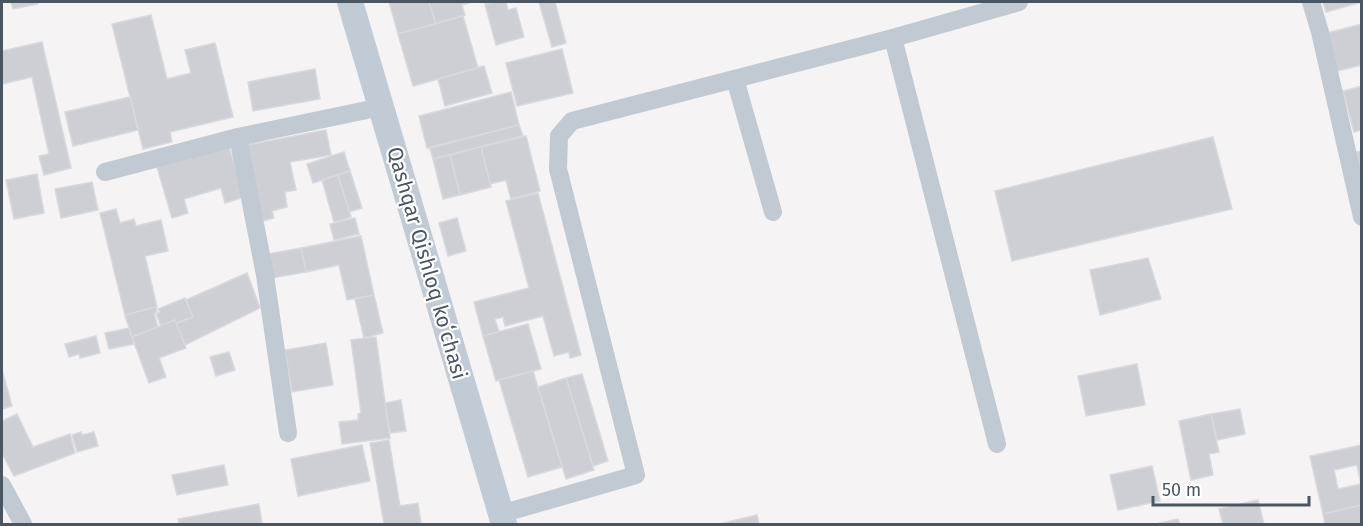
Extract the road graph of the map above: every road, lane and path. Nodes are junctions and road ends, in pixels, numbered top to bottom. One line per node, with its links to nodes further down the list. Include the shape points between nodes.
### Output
1 (350, 2): 6 (main road, Qashqar Qishloq koʻchasi)
2 (1019, 2): 4 (street)
3 (1311, 2): 10 (street)
4 (893, 38): 5 (street); 12 (street)
5 (735, 79): 9 (street); 14 (street, via 572,121 559,136 558,169 636,475)
6 (381, 107): 7 (street); 14 (main road, Qashqar Qishloq koʻchasi)
7 (238, 137): 8 (street); 11 (street, via 265,275)
8 (105, 172)
9 (773, 212)
10 (1362, 217)
11 (288, 433)
12 (997, 444)
13 (2, 485): 15 (street)
14 (503, 519)
15 (23, 525)

